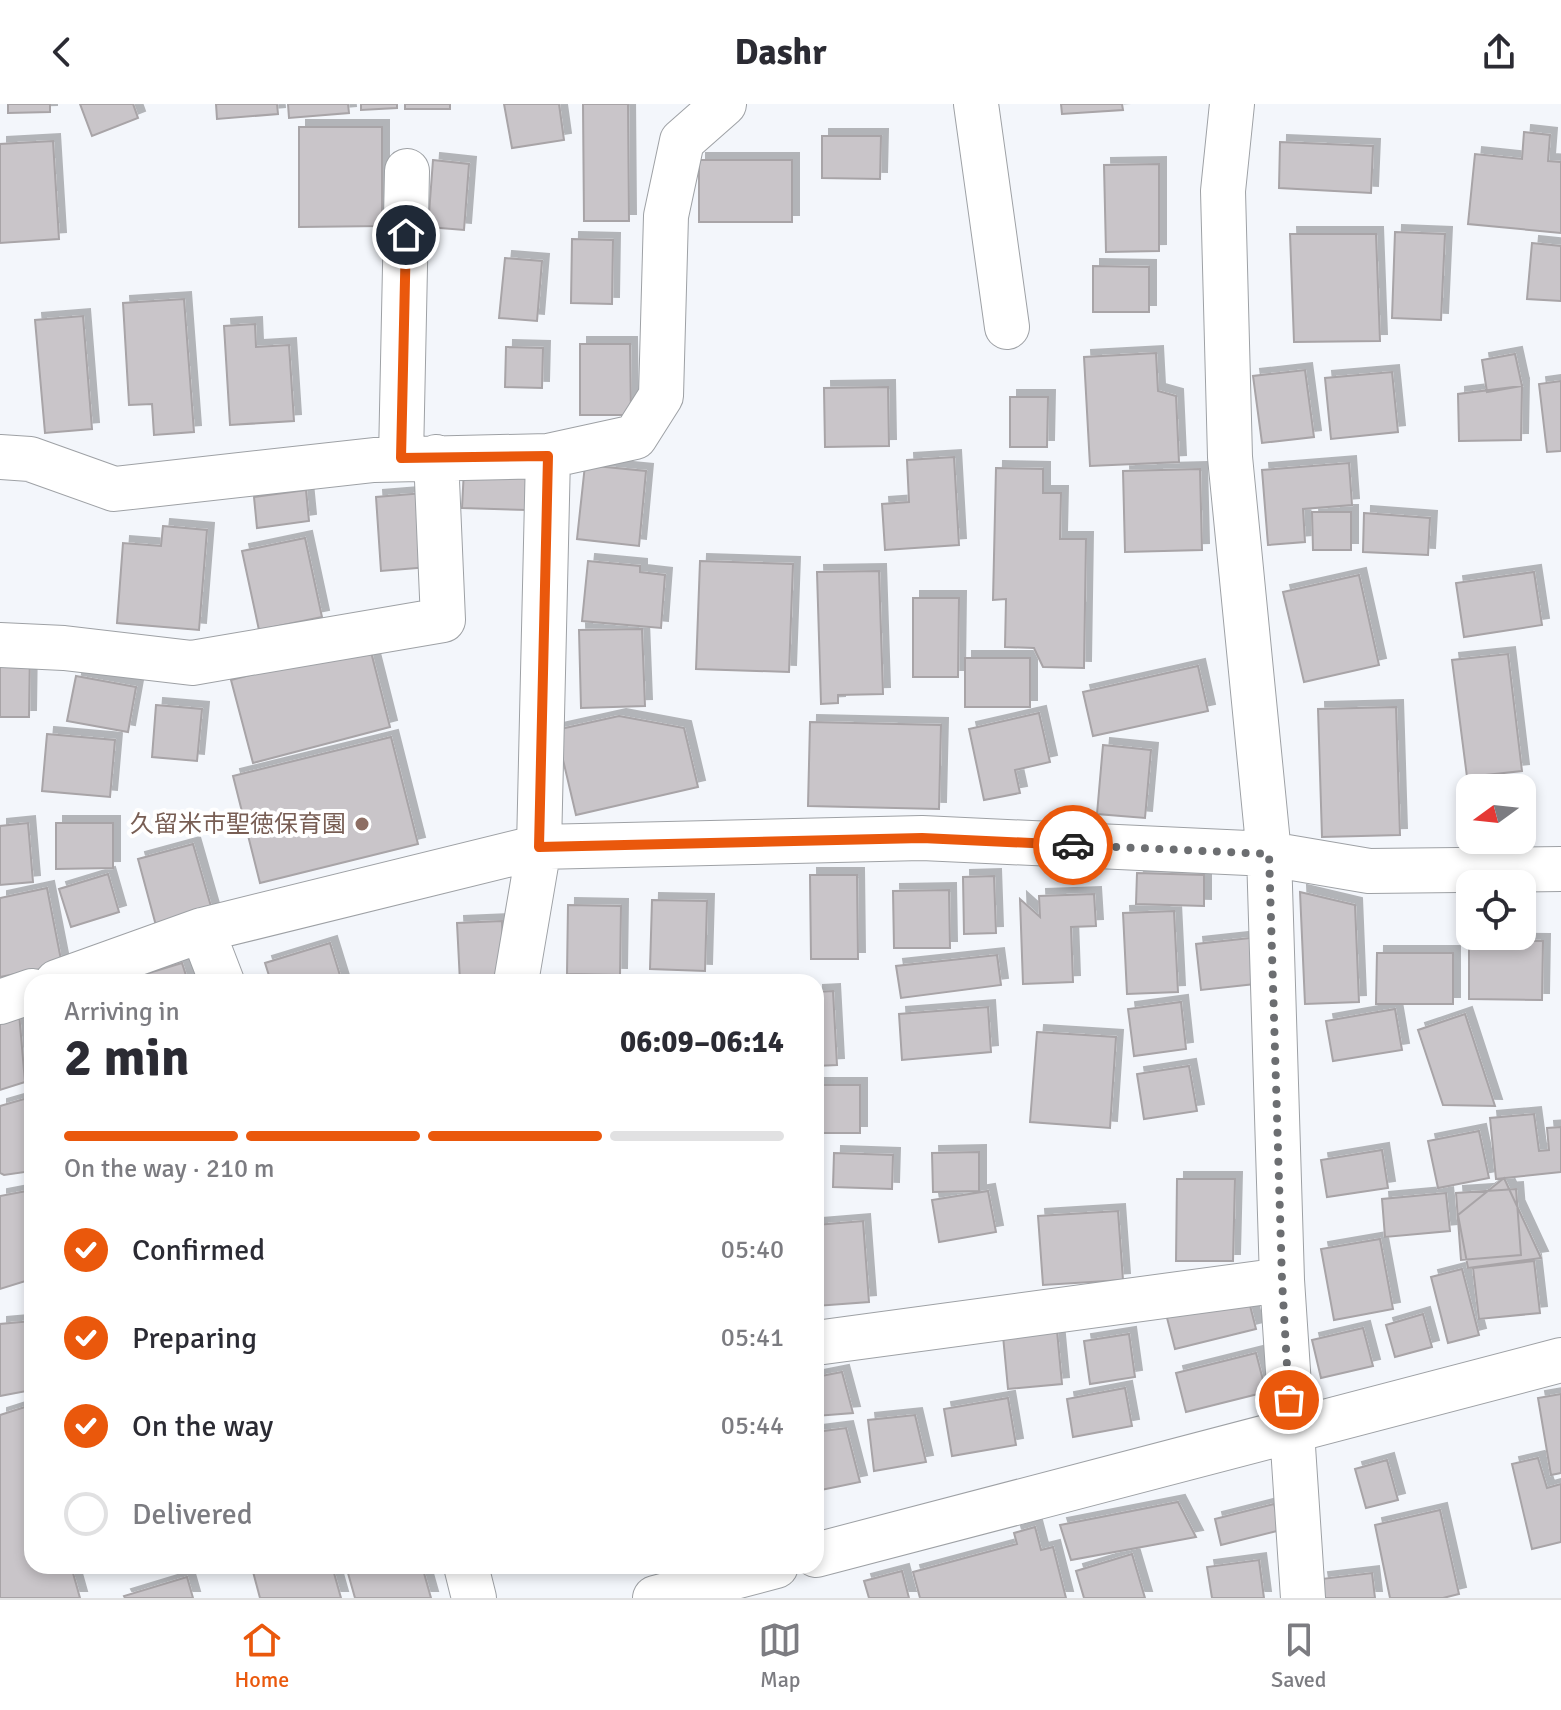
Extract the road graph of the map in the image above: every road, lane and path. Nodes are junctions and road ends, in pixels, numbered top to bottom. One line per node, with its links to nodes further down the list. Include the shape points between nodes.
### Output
1 (724, 104): 6 (street, via 682,141 666,216 661,396 635,437)
2 (976, 104): 5 (street)
3 (1232, 104): 11 (street, via 1223,191 1230,457)
4 (407, 171): 8 (street)
5 (1007, 327)
6 (548, 456): 8 (street); 10 (street)
7 (0, 457): 8 (street, via 30,459 114,489)
8 (419, 458): 9 (street, via 443,620 192,663)
9 (0, 645)
10 (539, 847): 11 (street, via 922,838); 13 (street); 16 (street)
11 (1269, 854): 12 (street, via 1369,871); 19 (street)
12 (1561, 869)
13 (202, 930): 14 (street); 15 (street)
14 (111, 973)
15 (219, 974)
16 (517, 974)
17 (24, 994): 18 (street)
18 (0, 1002)
19 (1282, 1280): 20 (street); 22 (street)
20 (824, 1342)
21 (1561, 1360): 22 (street)
22 (1291, 1429): 23 (street); 28 (street)
23 (824, 1553)
24 (468, 1574): 26 (street)
25 (746, 1574): 27 (street)
26 (474, 1598)
27 (655, 1598)
28 (1303, 1598)

